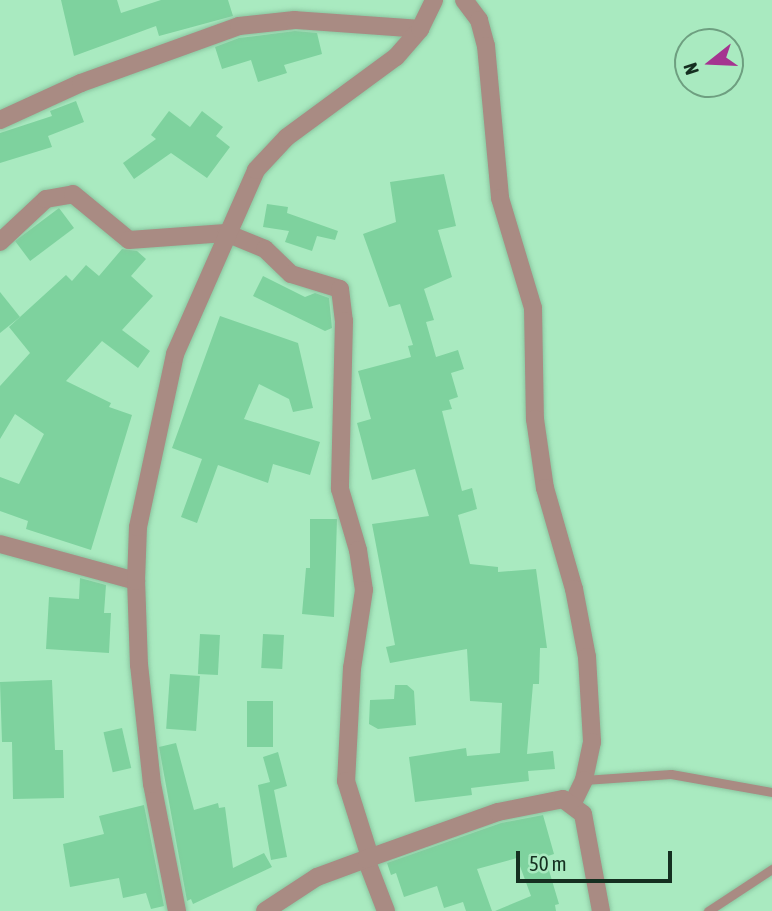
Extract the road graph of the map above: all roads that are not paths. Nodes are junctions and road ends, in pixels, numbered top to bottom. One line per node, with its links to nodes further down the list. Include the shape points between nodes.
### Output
1 (434, 0): 3 (street)
2 (464, 0): 9 (street, via 479,20 487,56 500,198 533,309 535,419 545,488 574,589 587,657 592,742)
3 (420, 29): 4 (street, via 295,20 239,26 80,83); 5 (street, via 396,57 270,153 256,170)
4 (0, 120)
5 (226, 233): 6 (street, via 129,240 83,201 65,194 46,199); 8 (street, via 175,354 138,527); 12 (street, via 265,249 291,274 333,284 342,293 340,489 364,590 352,668 346,781)
6 (0, 242)
7 (0, 544): 8 (street)
8 (136, 581): 14 (street, via 145,736)
9 (584, 780): 10 (lane, via 671,774); 11 (street)
10 (772, 792)
11 (573, 803): 12 (street, via 536,801); 17 (street, via 583,814 590,839)
12 (368, 858): 15 (street, via 317,877); 16 (street)
13 (772, 869): 18 (lane)
14 (177, 911)
15 (265, 911)
16 (386, 911)
17 (601, 911)
18 (708, 911)

